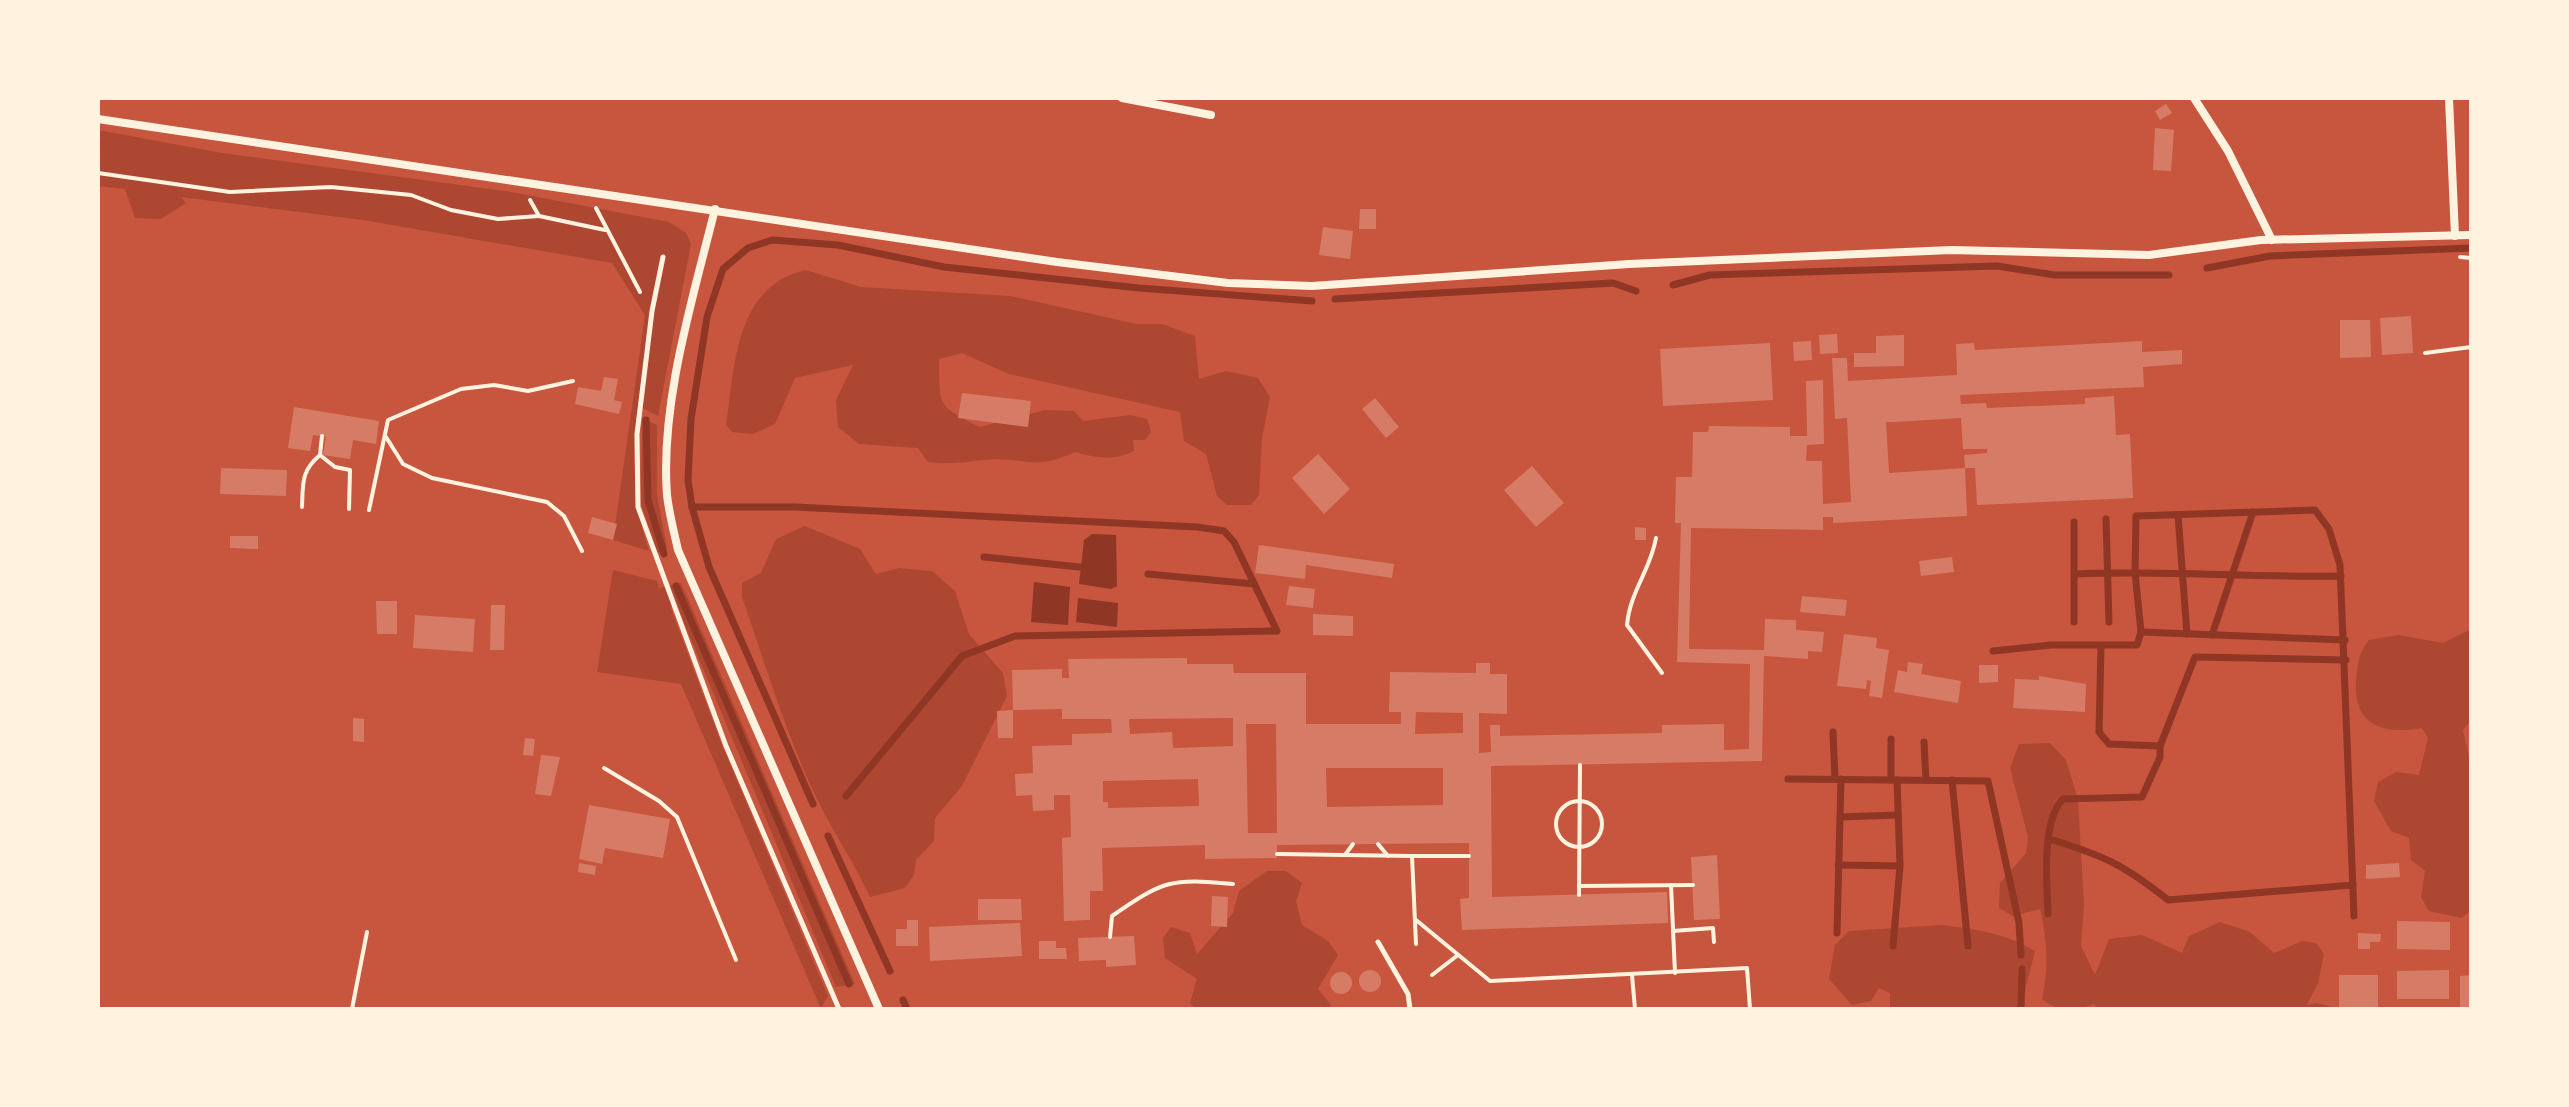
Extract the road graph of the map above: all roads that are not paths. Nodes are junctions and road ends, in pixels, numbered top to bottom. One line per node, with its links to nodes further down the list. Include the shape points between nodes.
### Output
1 (1122, 98): 4 (street)
2 (2194, 98): 9 (street, via 2228,151)
3 (2449, 98): 8 (street)
4 (1211, 115)
5 (98, 119): 6 (street)
6 (715, 209): 9 (street, via 1072,264 1228,283 1312,286 1629,264 1951,250 2149,255); 13 (street, via 670,424 667,495 678,550)
7 (2471, 235): 8 (street)
8 (2455, 236): 9 (street)
9 (2272, 240)
10 (663, 257): 12 (lane, via 637,434 638,507 726,746)
11 (1378, 942): 14 (lane, via 1408,994)
12 (839, 1009)
13 (879, 1009)
14 (1410, 1009)

